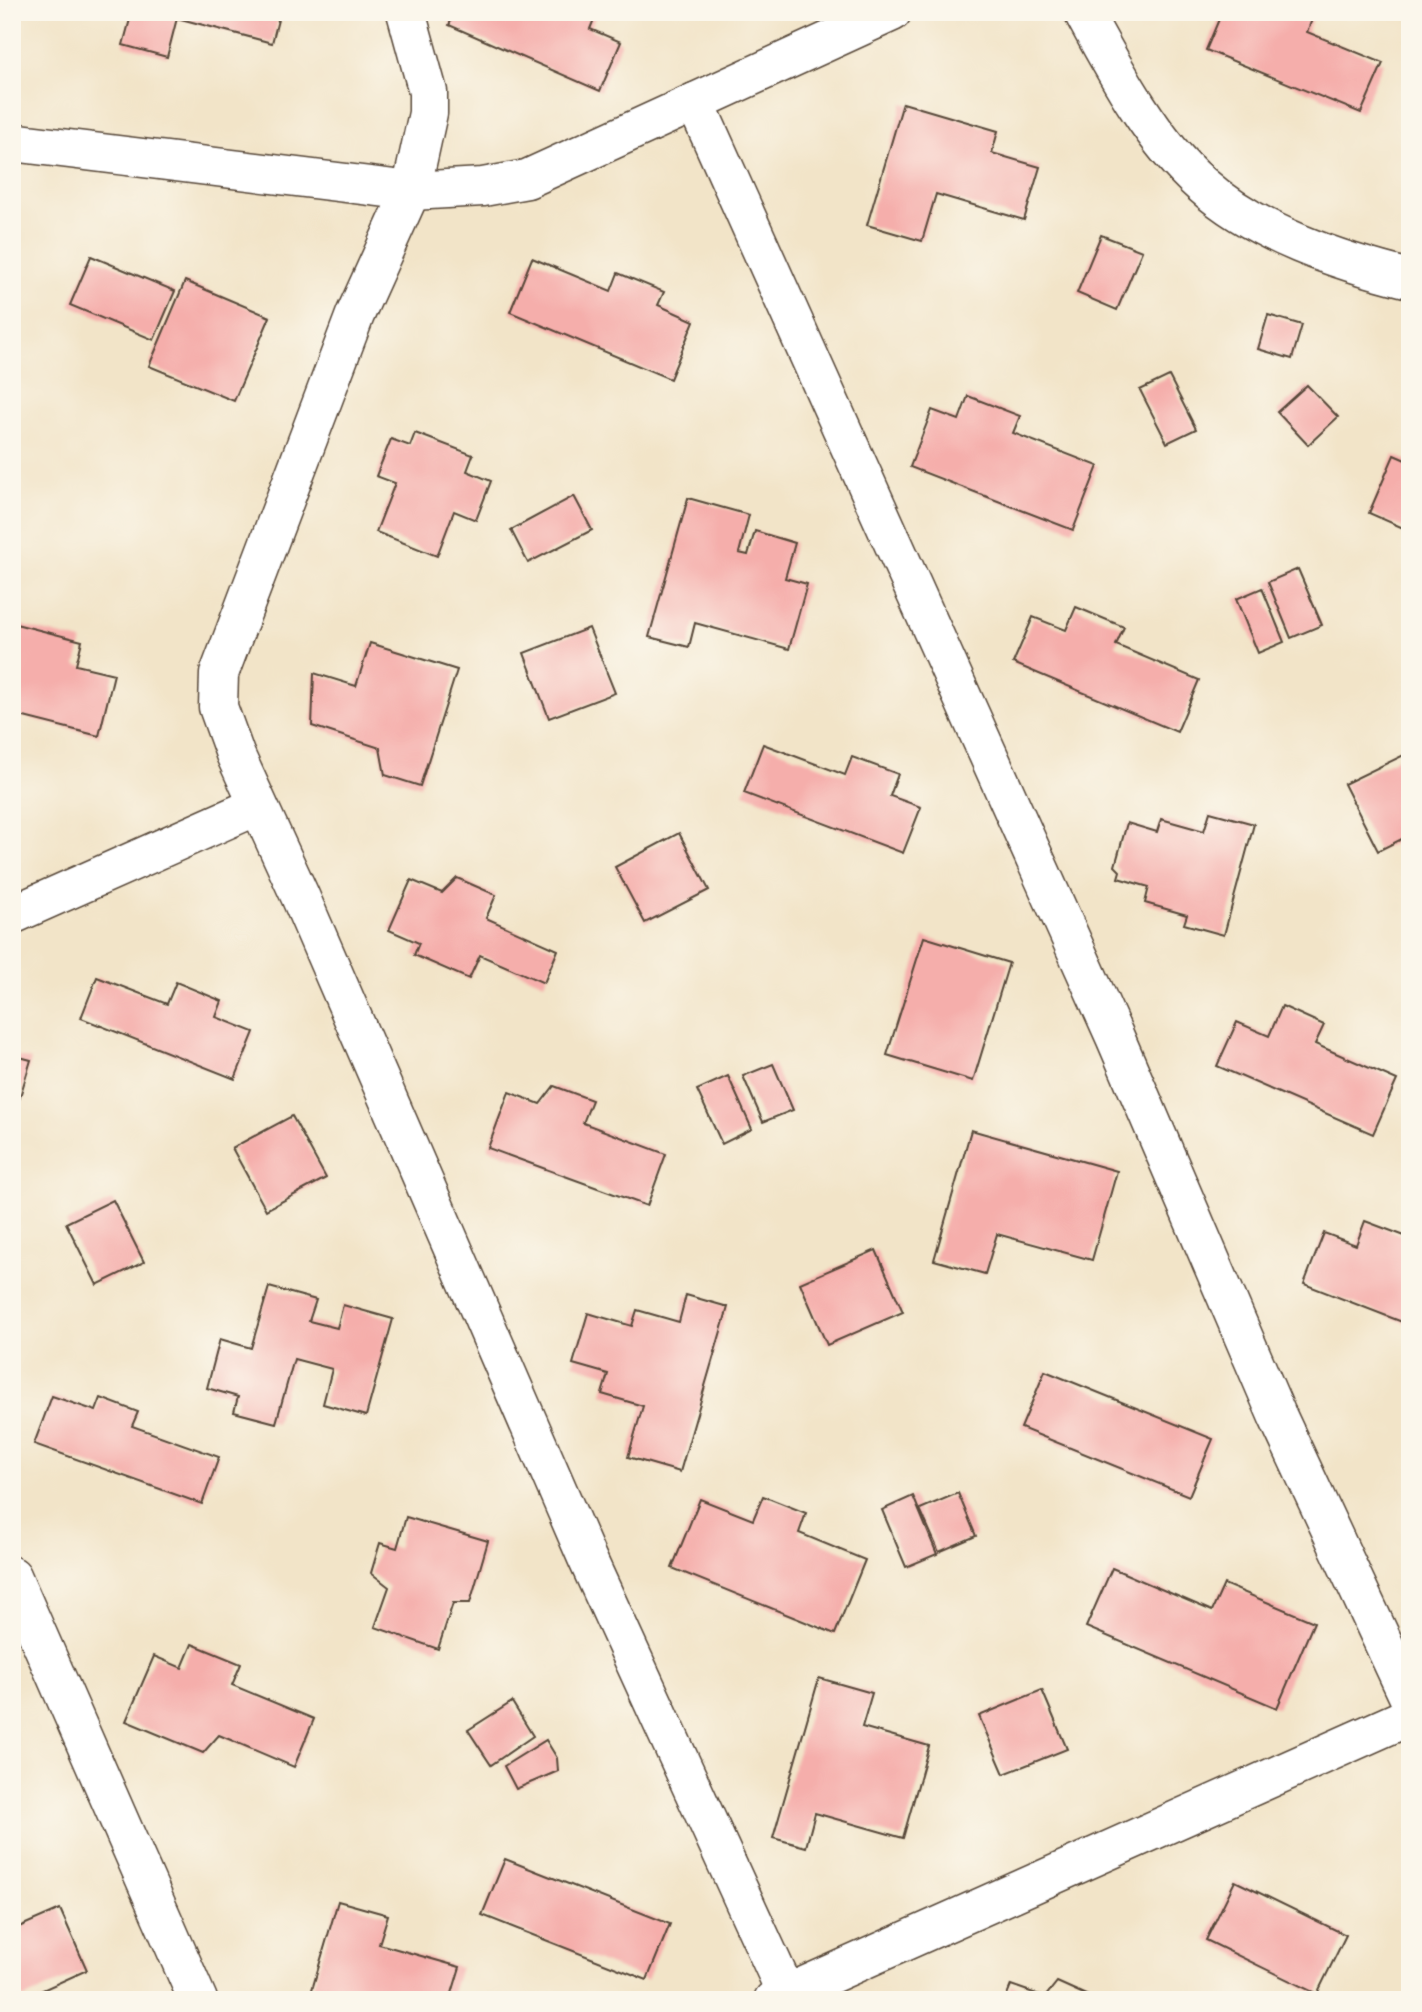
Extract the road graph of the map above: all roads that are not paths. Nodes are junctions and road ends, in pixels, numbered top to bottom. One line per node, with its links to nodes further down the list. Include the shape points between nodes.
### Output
1 (406, 12): 6 (lane, via 428,92 428,113)
2 (892, 12): 4 (lane)
3 (1083, 12): 7 (lane, via 1164,144 1200,184 1240,214 1302,243)
4 (695, 102): 6 (lane, via 527,179 504,185); 11 (lane, via 1115,1037 1277,1415)
5 (12, 142): 6 (lane)
6 (411, 191): 8 (lane, via 355,315 219,674 218,707)
7 (1410, 279)
8 (257, 806): 9 (lane); 13 (lane)
9 (12, 915)
10 (12, 1576): 14 (lane)
11 (1410, 1700)
12 (1410, 1716): 13 (lane)
13 (780, 1996)
14 (198, 2000)

